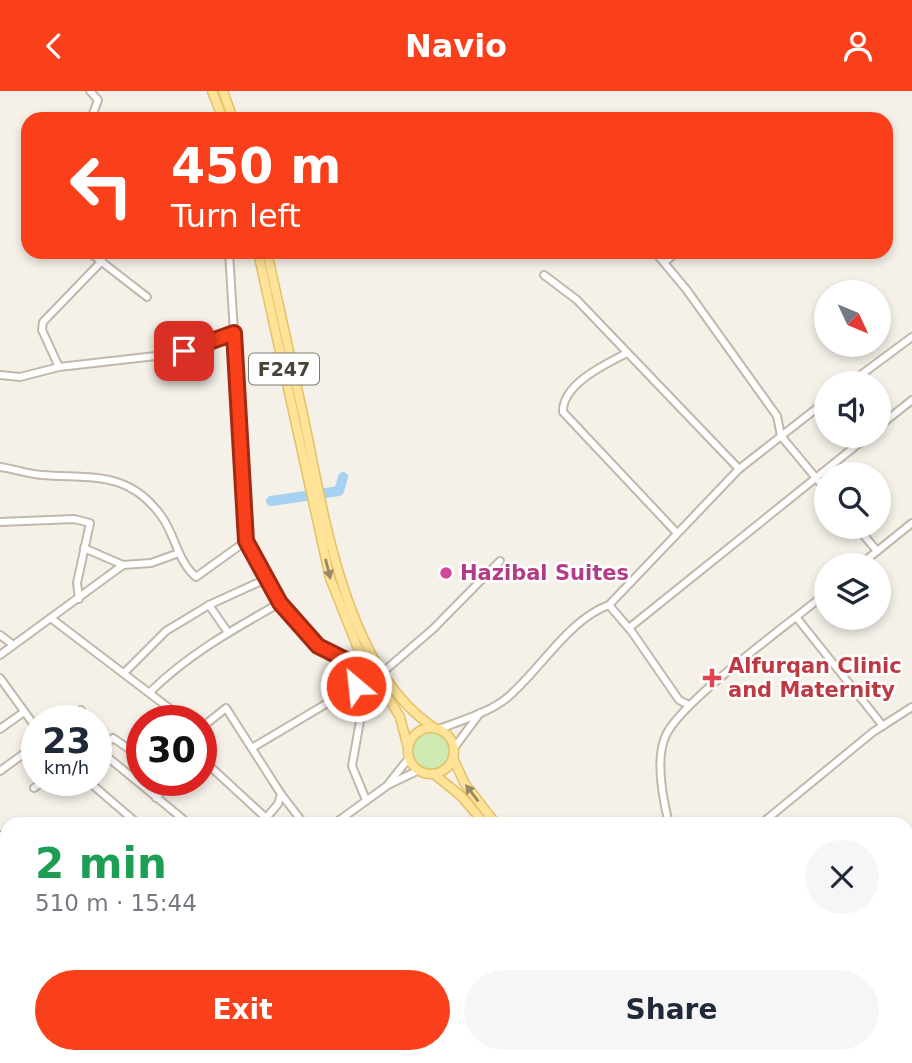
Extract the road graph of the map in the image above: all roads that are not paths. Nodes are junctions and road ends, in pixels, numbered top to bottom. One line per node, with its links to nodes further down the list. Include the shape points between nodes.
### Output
1 (90, 91): 4 (street, via 98,100)
2 (212, 91): 5 (main road)
3 (223, 91): 6 (main road)
4 (94, 112)
5 (220, 112)
6 (230, 112)
7 (99, 259): 13 (street)
8 (229, 259): 17 (street)
9 (260, 259): 32 (main road, F247)
10 (268, 259): 32 (main road, F247)
11 (662, 259): 14 (street)
12 (669, 259): 14 (street)
13 (102, 261): 16 (street); 20 (street, via 43,323)
14 (665, 262): 26 (street, via 777,416)
15 (544, 275): 19 (street, via 577,300)
16 (147, 297)
17 (234, 333): 20 (street, via 173,354); 37 (street)
18 (912, 337): 21 (street)
19 (627, 353): 30 (street); 35 (street, via 574,388 563,412)
20 (59, 367): 22 (street, via 20,377)
21 (866, 371)
22 (0, 375)
23 (912, 401): 25 (street)
24 (814, 410): 26 (street)
25 (891, 418)
26 (781, 436): 30 (street); 31 (street)
27 (852, 448): 28 (street)
28 (833, 462)
29 (0, 467): 40 (street, via 41,475 101,478 132,486 164,518)
30 (739, 469): 35 (street, via 699,514)
31 (814, 476): 52 (street)
32 (313, 485): 58 (main road, F247, one-way to 58, via 312,502 334,592); 60 (main road, F247, via 322,501 344,589)
33 (0, 522): 38 (street, via 74,519 90,523)
34 (912, 523): 39 (street)
35 (676, 532): 49 (street)
36 (867, 539): 39 (street)
37 (246, 541): 40 (street, via 196,577); 44 (street)
38 (84, 548): 43 (street); 45 (street, via 77,583)
39 (877, 551): 41 (street)
40 (179, 553): 43 (street, via 151,563)
41 (875, 553)
42 (500, 561): 60 (street)
43 (124, 565): 45 (street)
44 (266, 579): 46 (street); 48 (street)
45 (79, 599): 50 (street)
46 (280, 603): 53 (street); 57 (street, via 318,646)
47 (814, 603): 51 (street)
48 (209, 605): 53 (street); 59 (street, via 166,631)
49 (609, 605): 52 (street); 69 (street, via 593,613 540,661 506,699)
50 (52, 618): 55 (street); 59 (street)
51 (797, 618): 66 (street); 72 (street)
52 (629, 628): 66 (street, via 680,700)
53 (227, 631): 64 (street, via 179,663)
54 (0, 635): 55 (street)
55 (12, 644): 56 (street)
56 (0, 655)
57 (350, 662): 58 (street); 62 (street)
58 (366, 663): 76 (main road, F247, via 400,717)
59 (125, 672): 64 (street)
60 (383, 672): 73 (main road, F247, via 409,709)
61 (0, 678): 63 (street)
62 (356, 686): 75 (street); 90 (street, via 363,711 352,766)
63 (3, 689): 68 (street)
64 (150, 692): 65 (street)
65 (166, 705)
66 (689, 705): 99 (street, via 666,735 660,783)
67 (912, 707): 72 (street)
68 (21, 709)
69 (482, 710): 73 (street); 77 (street)
70 (21, 714): 74 (street)
71 (217, 715): 75 (street, via 226,708)
72 (883, 726): 100 (street)
73 (436, 728): 76 (main road, via 418,731); 77 (main road, F247, via 451,738)
74 (0, 729)
75 (252, 748): 87 (street)
76 (408, 748): 79 (main road, F247)
77 (454, 748): 80 (main road)
78 (21, 756): 83 (street)
79 (409, 758): 82 (main road); 86 (street)
80 (453, 758): 85 (main road); 98 (main road, one-way to 80, via 465,784)
81 (112, 763): 89 (street)
82 (419, 770): 85 (main road); 86 (street)
83 (0, 771)
84 (217, 773): 93 (street)
85 (433, 774): 97 (main road)
86 (387, 785): 90 (street)
87 (281, 794): 94 (street); 95 (street)
88 (105, 796): 91 (street)
89 (156, 798): 92 (street)
90 (366, 800): 96 (street)
91 (130, 817)
92 (180, 817)
93 (266, 817)
94 (268, 817)
95 (299, 817)
96 (343, 817)
97 (479, 817)
98 (491, 817)
99 (667, 817)
100 (770, 817)

